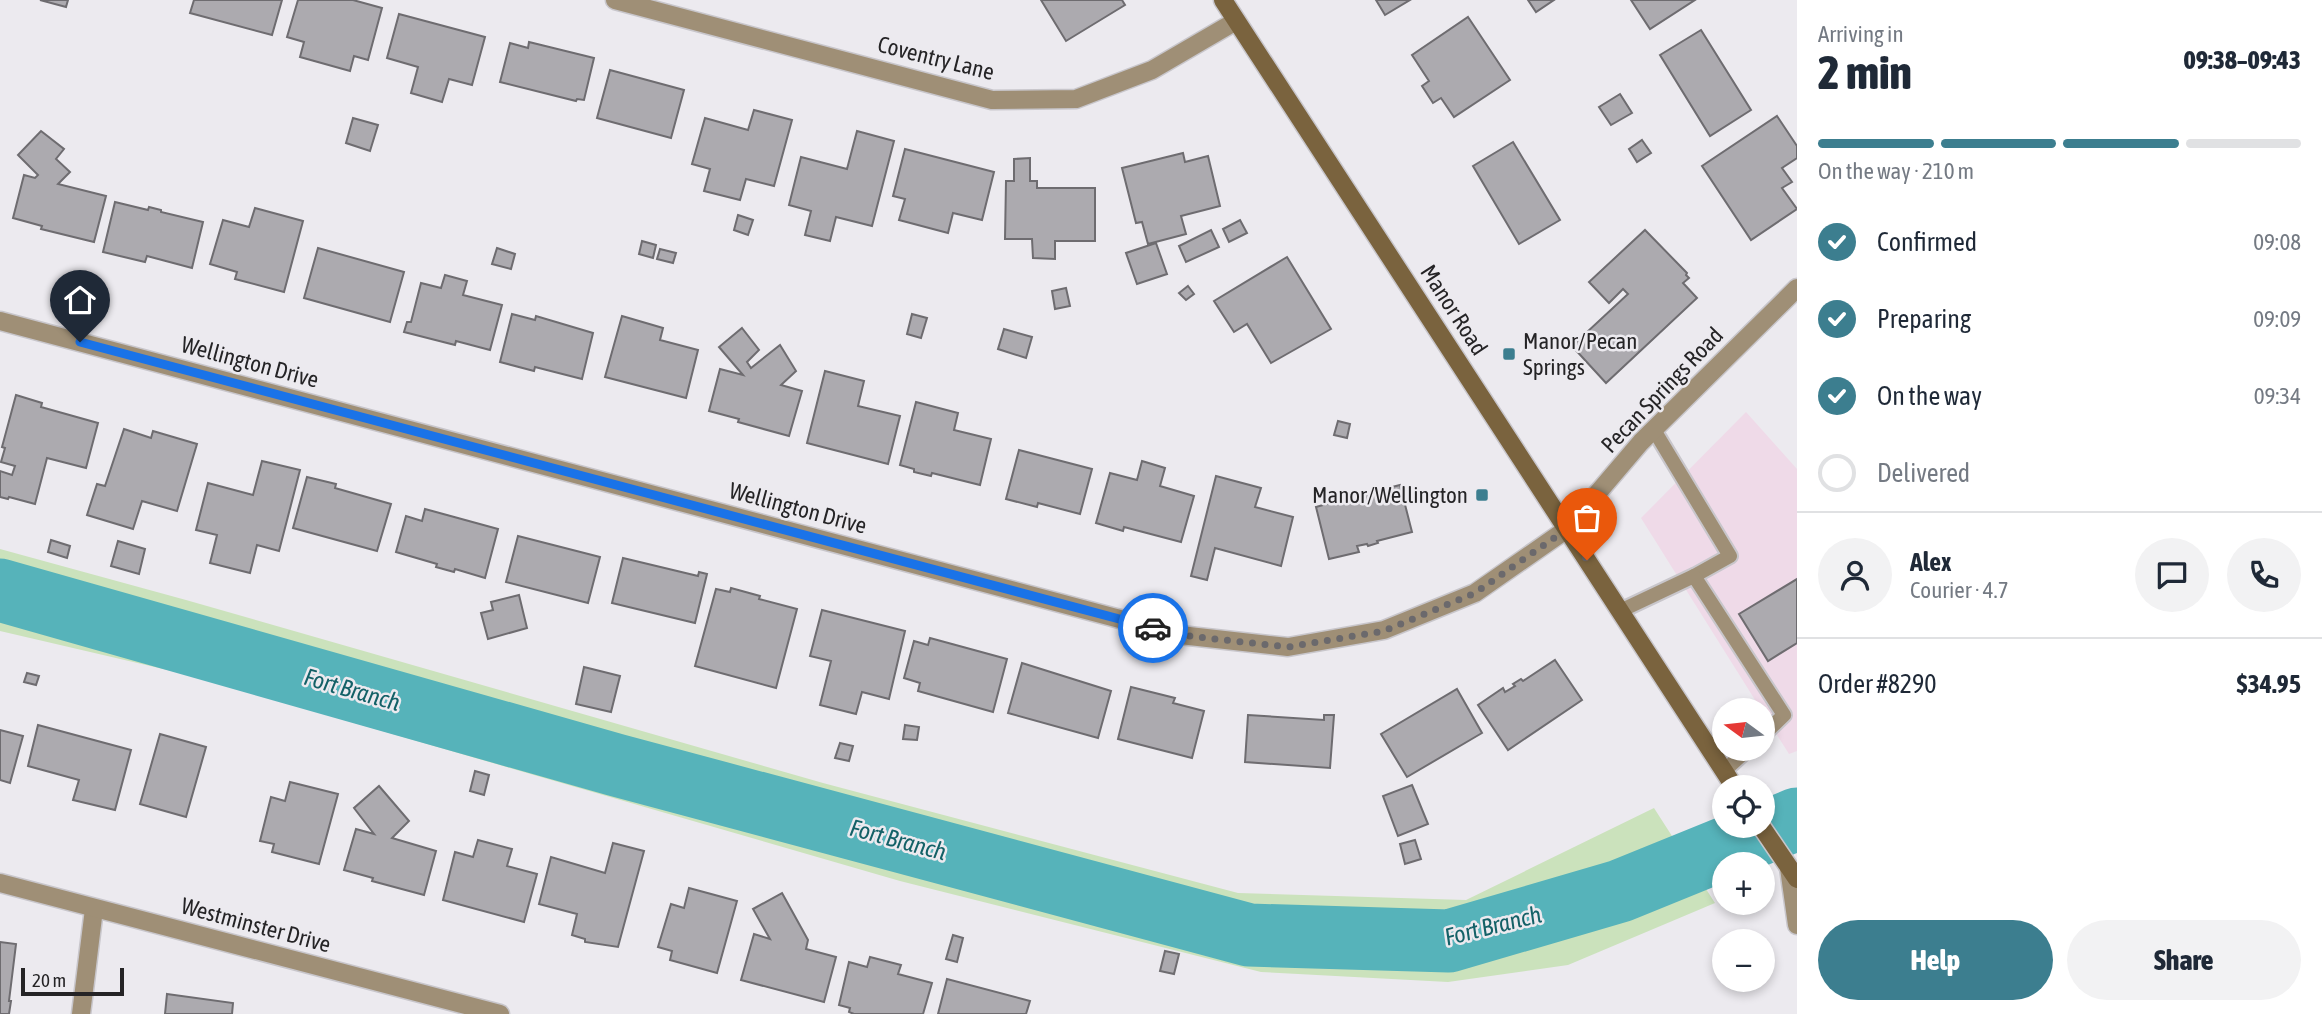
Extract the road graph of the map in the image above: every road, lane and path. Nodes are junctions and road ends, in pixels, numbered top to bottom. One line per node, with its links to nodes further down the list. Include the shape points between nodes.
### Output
1 (615, 0): 3 (street, Coventry Lane, via 992,100 1076,99 1152,70)
2 (1223, 0): 3 (main road, Manor Road)
3 (1236, 21): 7 (main road, Manor Road)
4 (1797, 288): 6 (street, Pecan Springs Road)
5 (0, 321): 7 (street, Wellington Drive, via 1180,635 1288,647 1384,631 1475,593)
6 (1654, 430): 7 (street, Pecan Springs Road); 8 (lane, via 1730,556)
7 (1567, 529): 9 (main road, Manor Road)
8 (1694, 576): 9 (lane); 10 (lane)
9 (1620, 611): 14 (main road, Manor Road)
10 (1773, 698)
11 (1775, 701): 12 (lane, via 1784,715)
12 (1775, 724)
13 (1735, 761): 14 (lane)
14 (1724, 771): 15 (main road, Manor Road)
15 (1727, 775)
16 (1768, 838): 17 (main road)
17 (1793, 874): 20 (street)
18 (0, 883): 19 (street, Westminster Drive)
19 (94, 908): 21 (street); 22 (street, Westminster Drive)
20 (1797, 925)
21 (81, 1014)
22 (500, 1014)

